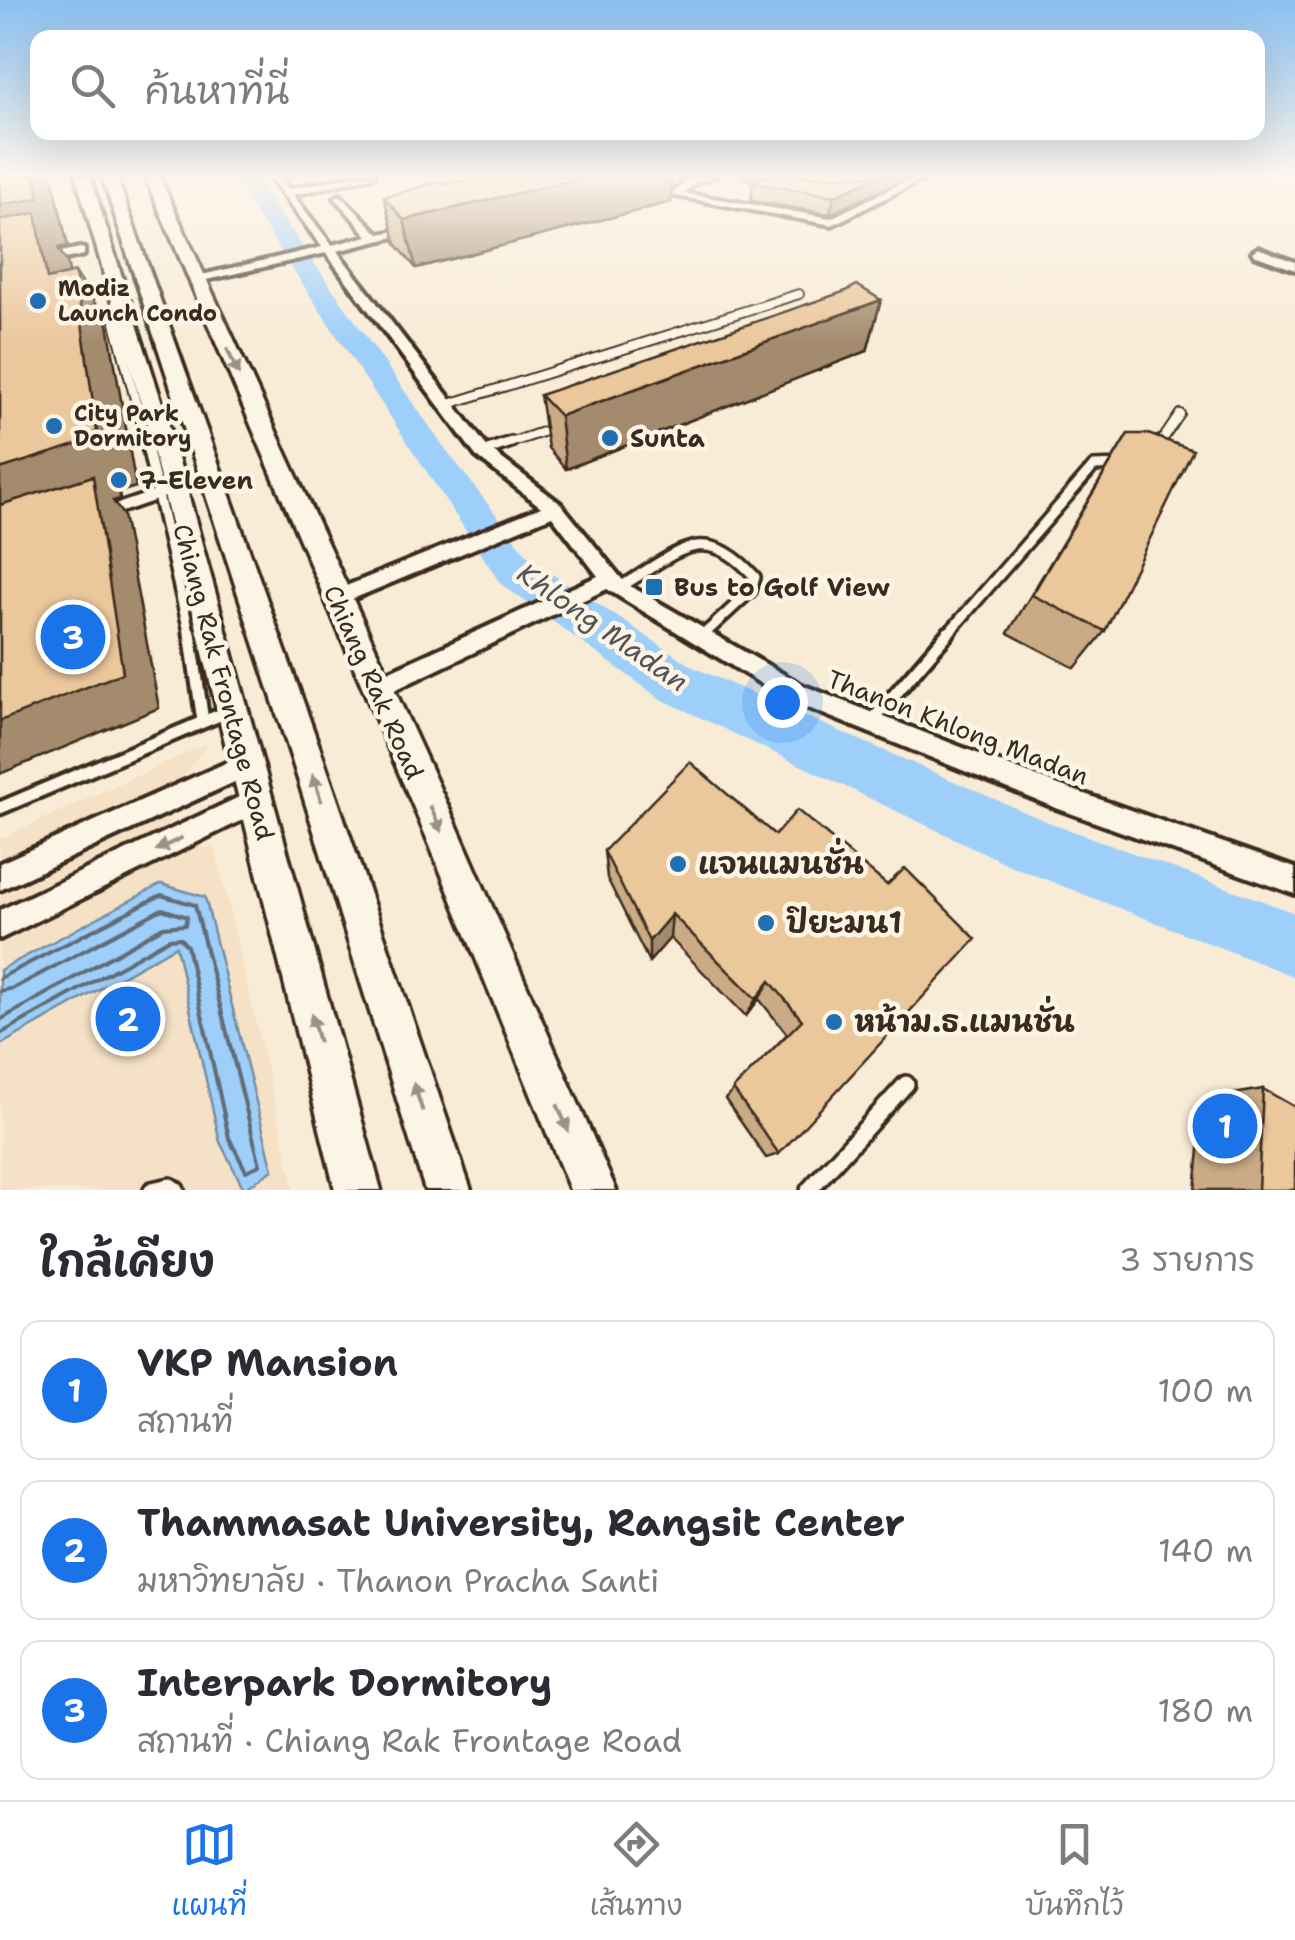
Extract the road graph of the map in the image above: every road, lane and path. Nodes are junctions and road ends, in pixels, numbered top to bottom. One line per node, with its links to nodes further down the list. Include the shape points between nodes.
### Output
1 (98, 232): 9 (main road, Chiang Rak Frontage Road)
2 (128, 232): 17 (main road)
3 (176, 232): 15 (main road, Chiang Rak Road)
4 (313, 232): 12 (street, Thanon Khlong Madan)
5 (371, 232): 8 (street)
6 (420, 232): 8 (street)
7 (423, 232): 12 (street)
8 (377, 238): 12 (street)
9 (102, 247): 10 (lane); 18 (main road, Chiang Rak Frontage Road)
10 (80, 252): 14 (street)
11 (1258, 252): 13 (street)
12 (328, 253): 15 (street); 19 (street, Thanon Khlong Madan)
13 (1295, 266)
14 (0, 269)
15 (197, 280): 30 (main road, Chiang Rak Road, one-way to 30)
16 (799, 294): 19 (lane)
17 (158, 317): 22 (main road); 44 (main road, one-way to 17)
18 (124, 320): 22 (main road, Chiang Rak Frontage Road); 26 (lane, via 115,323)
19 (446, 404): 23 (street, Thanon Khlong Madan)
20 (1180, 414): 24 (lane)
21 (573, 421): 23 (lane)
22 (158, 425): 26 (main road, Chiang Rak Frontage Road)
23 (482, 452): 27 (street, Thanon Khlong Madan)
24 (1152, 455)
25 (1135, 468): 34 (lane, via 1094,466)
26 (166, 492): 28 (lane); 33 (main road, Chiang Rak Frontage Road)
27 (548, 511): 29 (street, Thanon Khlong Madan); 30 (street)
28 (92, 517)
29 (614, 583): 31 (street, Thanon Khlong Madan); 31 (lane, via 714,541 755,577 750,591); 32 (street, via 588,588)
30 (336, 598): 32 (main road, Chiang Rak Road)
31 (701, 637): 34 (street, Thanon Khlong Madan, via 794,692)
32 (376, 688): 45 (main road, Chiang Rak Road, one-way to 45)
33 (218, 715): 35 (main road, Chiang Rak Frontage Road); 36 (lane)
34 (870, 722): 38 (street, Thanon Khlong Madan)
35 (251, 783): 37 (street); 39 (street, one-way to 39); 43 (main road, Chiang Rak Frontage Road, one-way to 35)
36 (0, 808)
37 (0, 876)
38 (1295, 881)
39 (0, 925)
40 (906, 1084): 46 (lane)
41 (152, 1190): 42 (lane)
42 (176, 1190)
43 (358, 1190)
44 (448, 1190)
45 (594, 1190)
46 (809, 1190)

